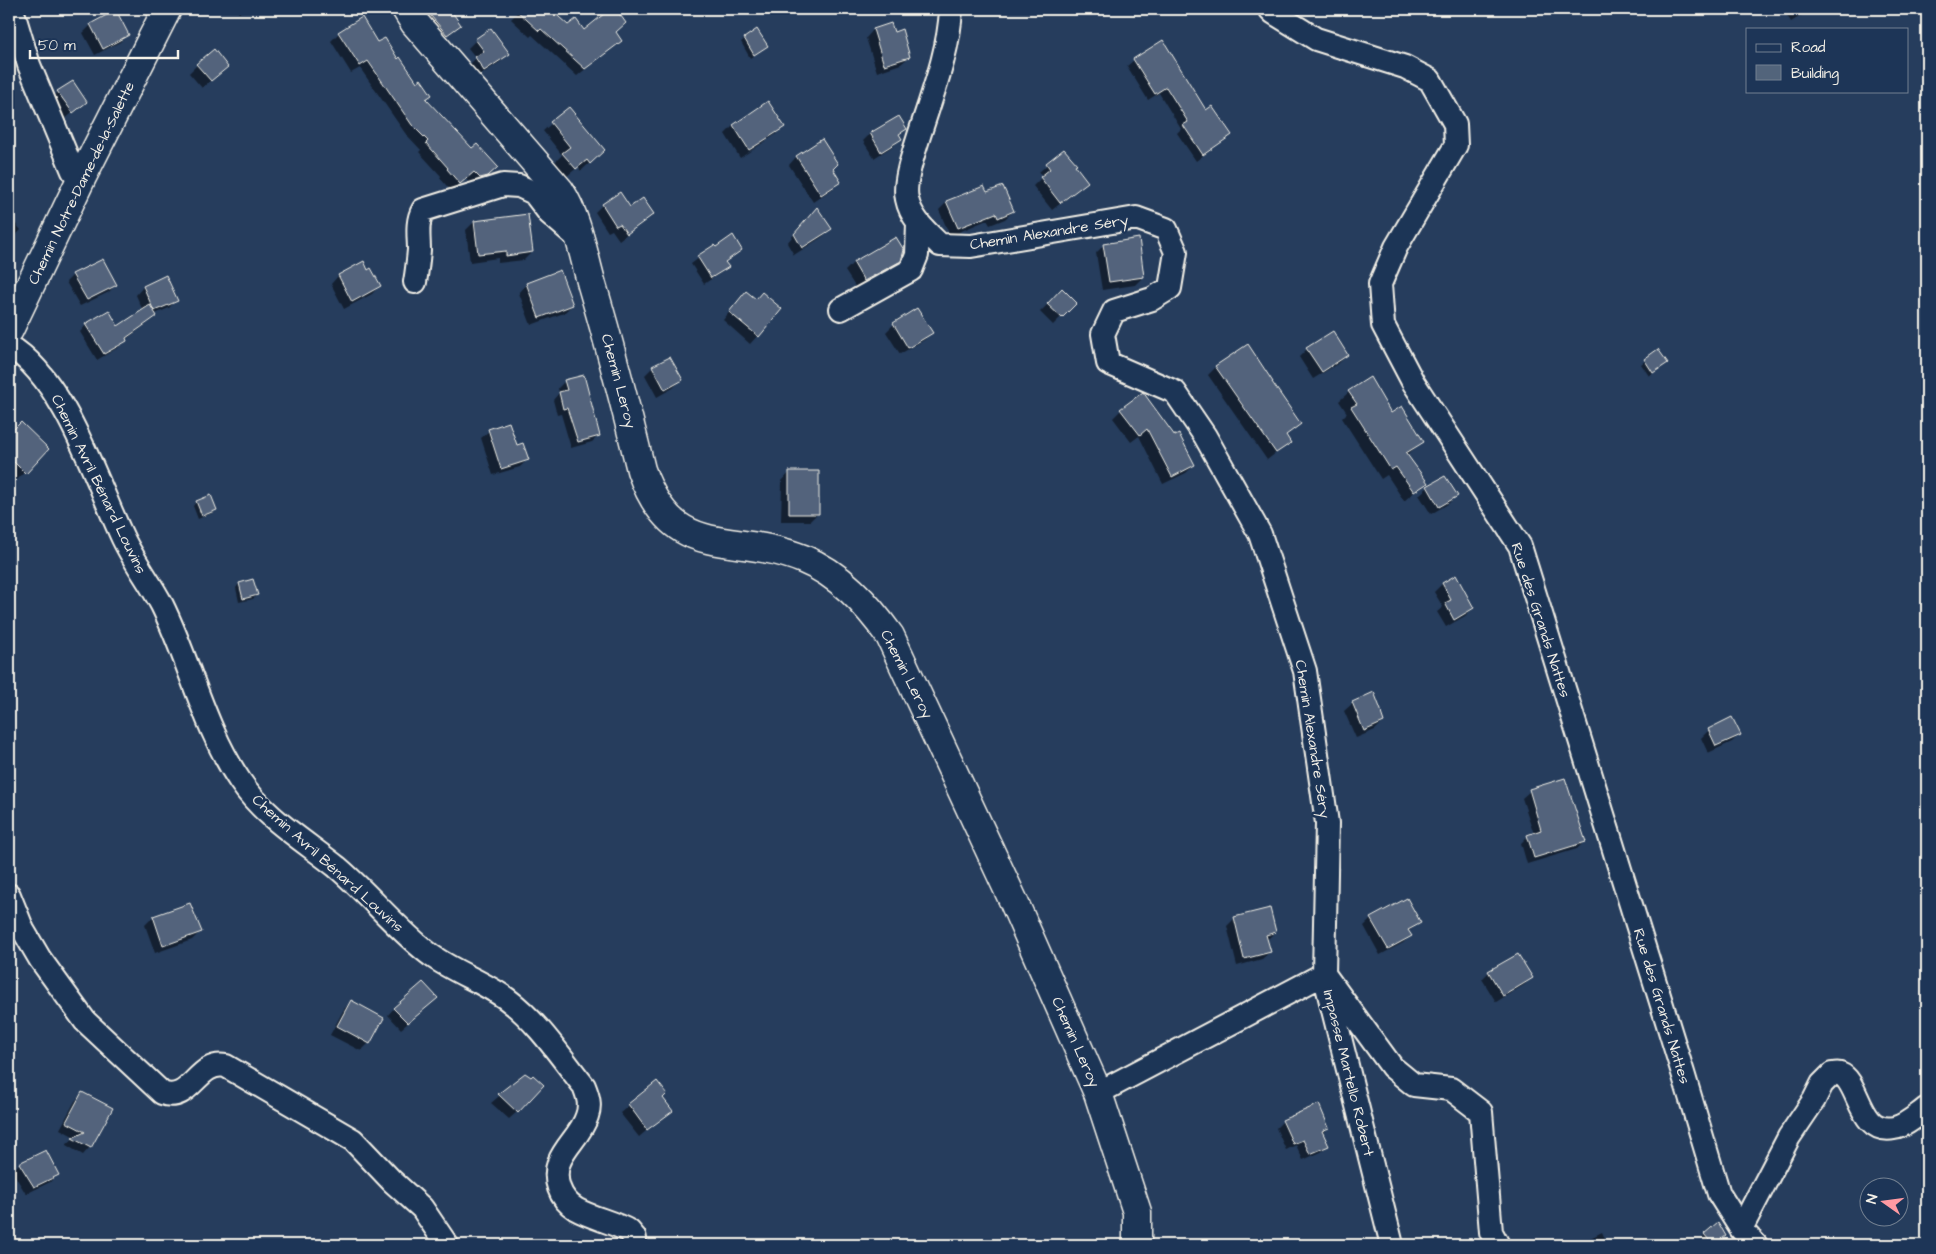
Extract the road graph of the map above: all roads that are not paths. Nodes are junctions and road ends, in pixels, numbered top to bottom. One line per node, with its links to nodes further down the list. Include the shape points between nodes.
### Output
1 (12, 9): 6 (street, via 29,65 73,171)
2 (167, 9): 6 (street, Chemin Notre-Dame-de-la-Salette)
3 (406, 9): 8 (street, Chemin Leroy, via 560,191)
4 (951, 9): 7 (street, Chemin Alexandre Séry, via 941,64 909,170 907,199)
5 (1270, 9): 17 (street, Rue des Grands Nattes, via 1316,39 1404,67 1430,80 1455,124 1456,145 1396,247 1380,284 1383,325 1413,382 1520,546 1719,1194)
6 (82, 177): 11 (street, Chemin Notre-Dame-de-la-Salette)
7 (918, 223): 10 (street, Chemin Alexandre Séry, via 917,255 911,270); 14 (street, Chemin Alexandre Séry, via 940,245 970,246 1136,218 1166,229 1176,252 1170,288 1152,300 1114,311 1103,334 1108,363 1175,392 1205,436 1260,534 1305,671 1314,728 1327,823)
8 (580, 240): 9 (street, via 550,214 534,193 520,186 503,185 423,210 419,220); 15 (street, Chemin Leroy, via 641,470 659,508 675,525 690,534 778,551 812,564 852,590 878,618 890,636 934,728)
9 (415, 282)
10 (842, 309)
11 (9, 330)
12 (9, 346): 19 (street, Chemin Avril Bénard Louvins, via 32,364 54,391 122,536 162,605 223,753 240,782 263,809 340,870 433,957 506,998 528,1016 584,1086 590,1104 583,1125 558,1164 556,1180 562,1197 576,1209 630,1231)
13 (9, 896): 18 (street, via 23,930 40,958 85,1021 162,1093 178,1095 209,1068 226,1066 353,1140 422,1208)
14 (1324, 974): 15 (street, Impasse Martello Robert); 21 (street, Impasse Martello Robert); 22 (street, via 1392,1067 1414,1085 1451,1089 1481,1112 1491,1232)
15 (1098, 1093): 20 (street, Chemin Leroy, via 1136,1212)
16 (1927, 1108): 17 (street, via 1895,1128 1878,1126 1866,1116 1847,1079 1841,1074 1832,1074 1822,1084 1789,1136)
17 (1749, 1237)
18 (447, 1245)
19 (635, 1245)
20 (1137, 1245)
21 (1392, 1245)
22 (1498, 1245)

